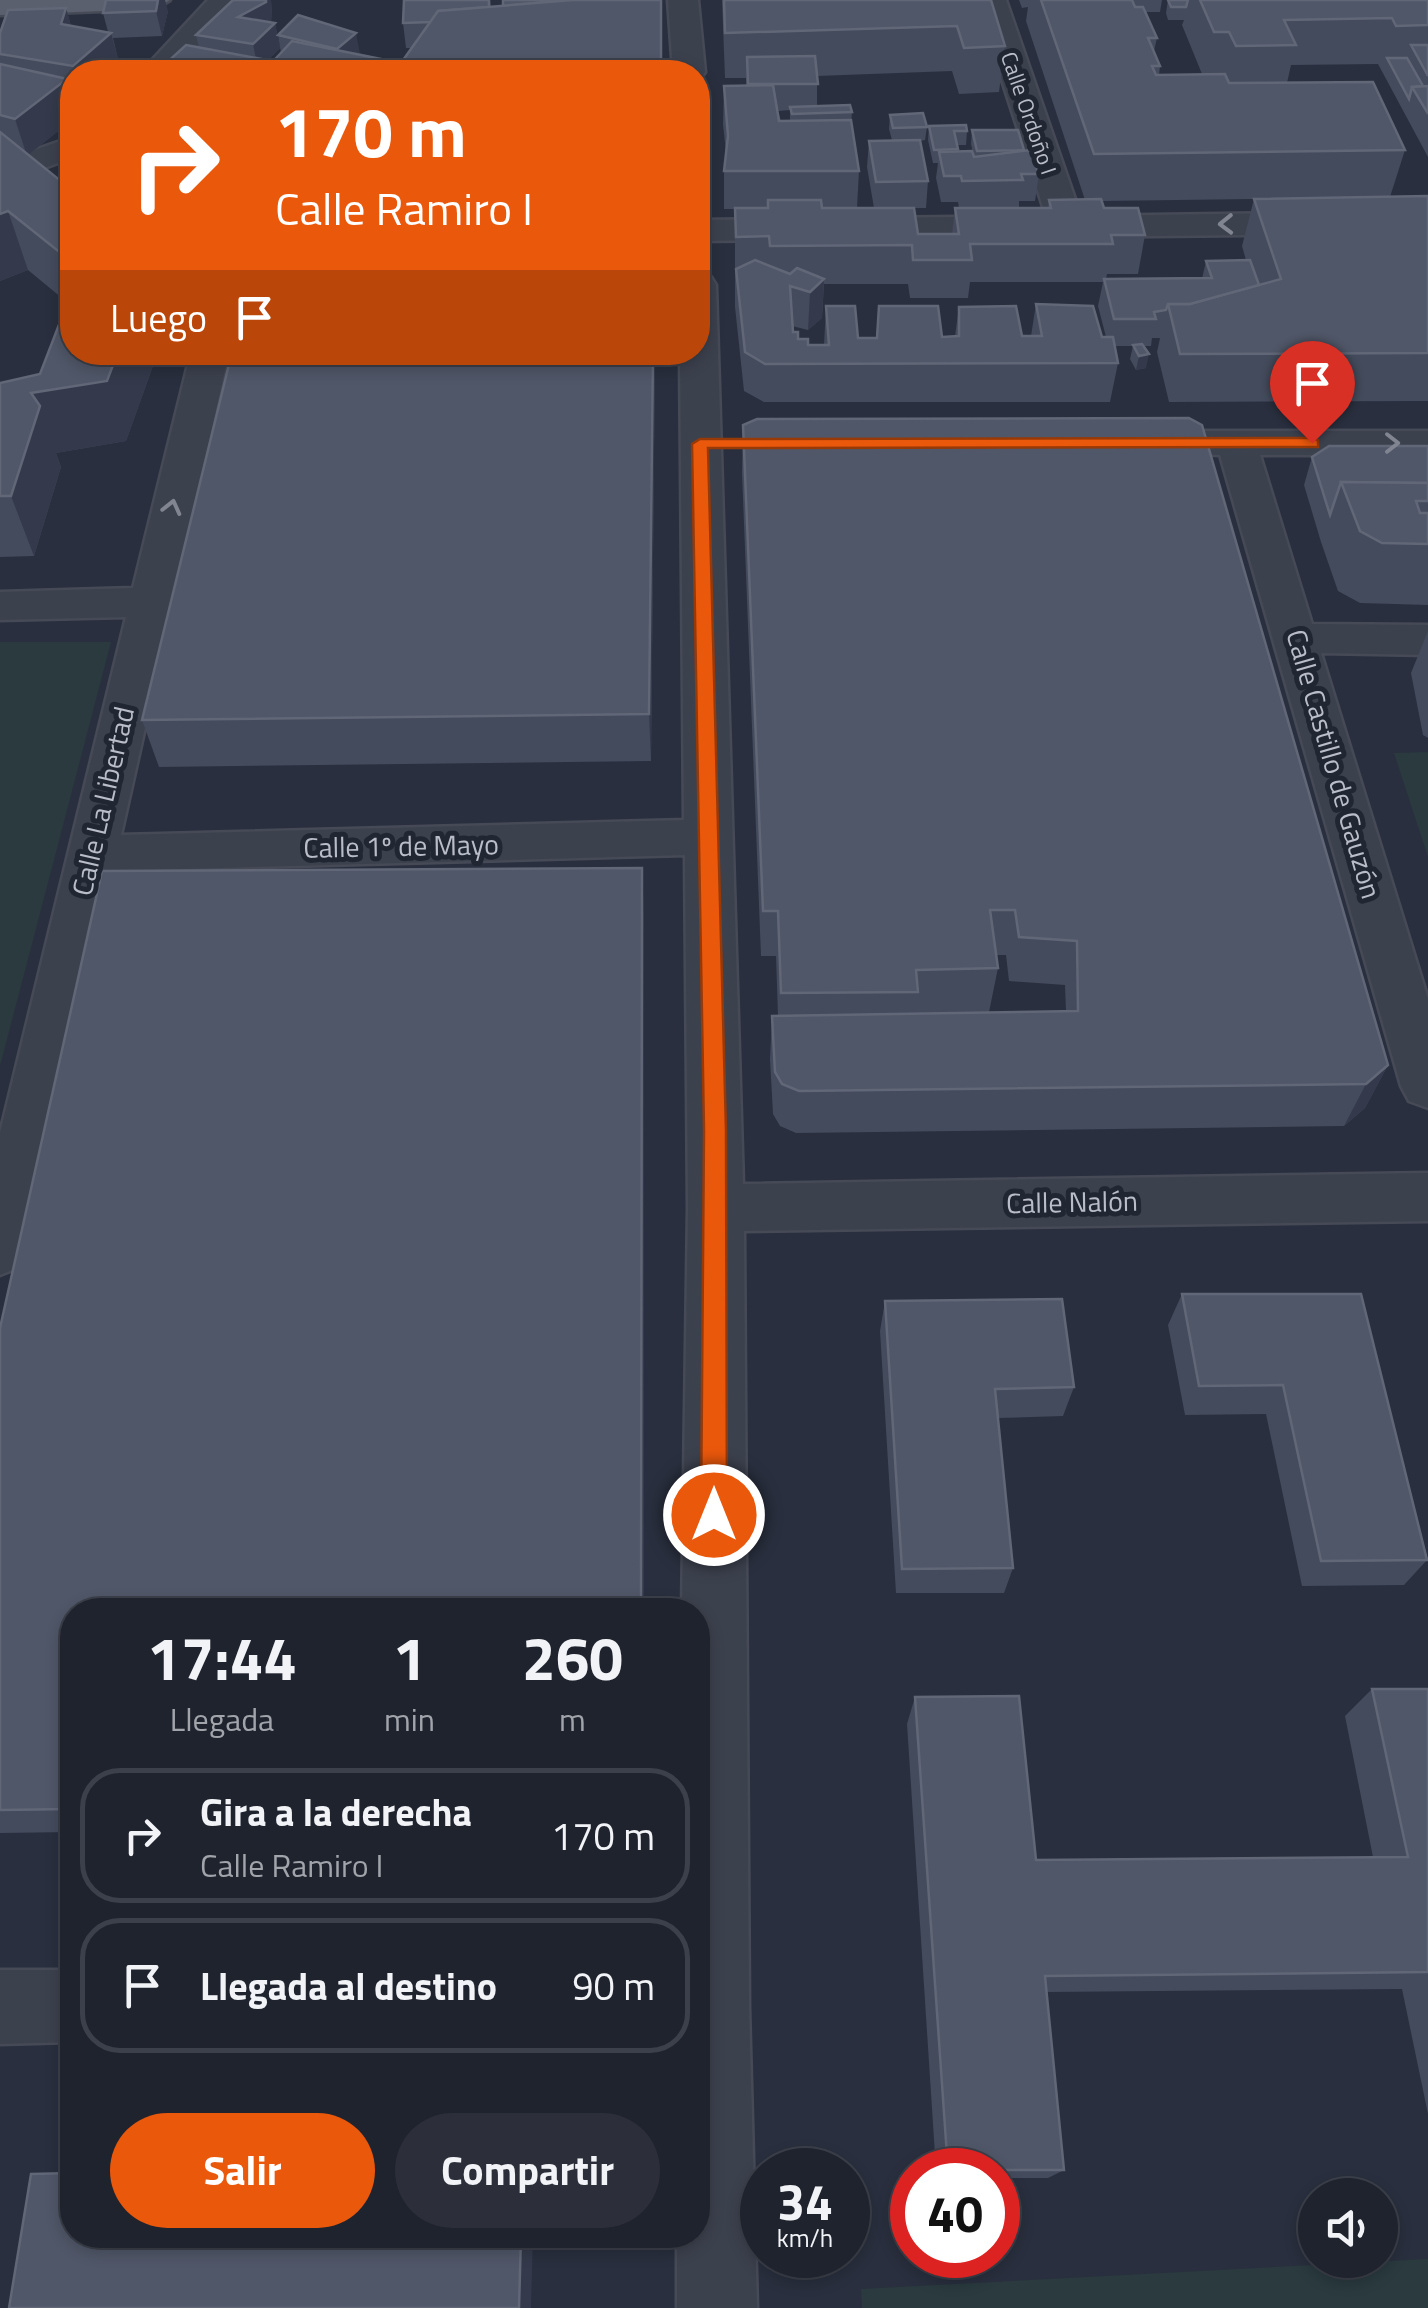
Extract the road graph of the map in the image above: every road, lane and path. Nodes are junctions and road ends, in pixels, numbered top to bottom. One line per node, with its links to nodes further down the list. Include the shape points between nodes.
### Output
1 (155, 0): 5 (main road)
2 (225, 0): 7 (street)
3 (683, 0): 8 (street)
4 (991, 0): 14 (street, Calle Ordoño I)
5 (62, 2): 6 (main road)
6 (0, 6)
7 (168, 60)
8 (688, 60)
9 (60, 152): 10 (street)
10 (37, 162): 11 (street); 12 (street)
11 (0, 174)
12 (60, 178)
13 (1428, 222): 14 (street, one-way to 14)
14 (1068, 226): 15 (street)
15 (710, 230)
16 (207, 365): 21 (street, Calle La Libertad, one-way to 16)
17 (707, 365): 25 (street, via 716,444)
18 (1428, 443): 20 (street, one-way to 18)
19 (1100, 444): 20 (street)
20 (1236, 444): 23 (street, Calle Castillo de Gauzón)
21 (149, 602): 22 (street); 26 (street, Calle La Libertad)
22 (0, 606)
23 (1297, 638): 24 (street); 27 (street, Calle Castillo de Gauzón)
24 (1428, 640)
25 (711, 837): 26 (street, Calle 1º de Mayo); 29 (street)
26 (90, 854): 30 (street, Calle La Libertad)
27 (1428, 1086)
28 (1428, 1198): 29 (street, Calle Nalón)
29 (716, 1208): 31 (street)
30 (0, 1250)
31 (710, 1644)
32 (60, 2006): 33 (street)
33 (0, 2007)
34 (710, 2132): 35 (street)
35 (717, 2308)

